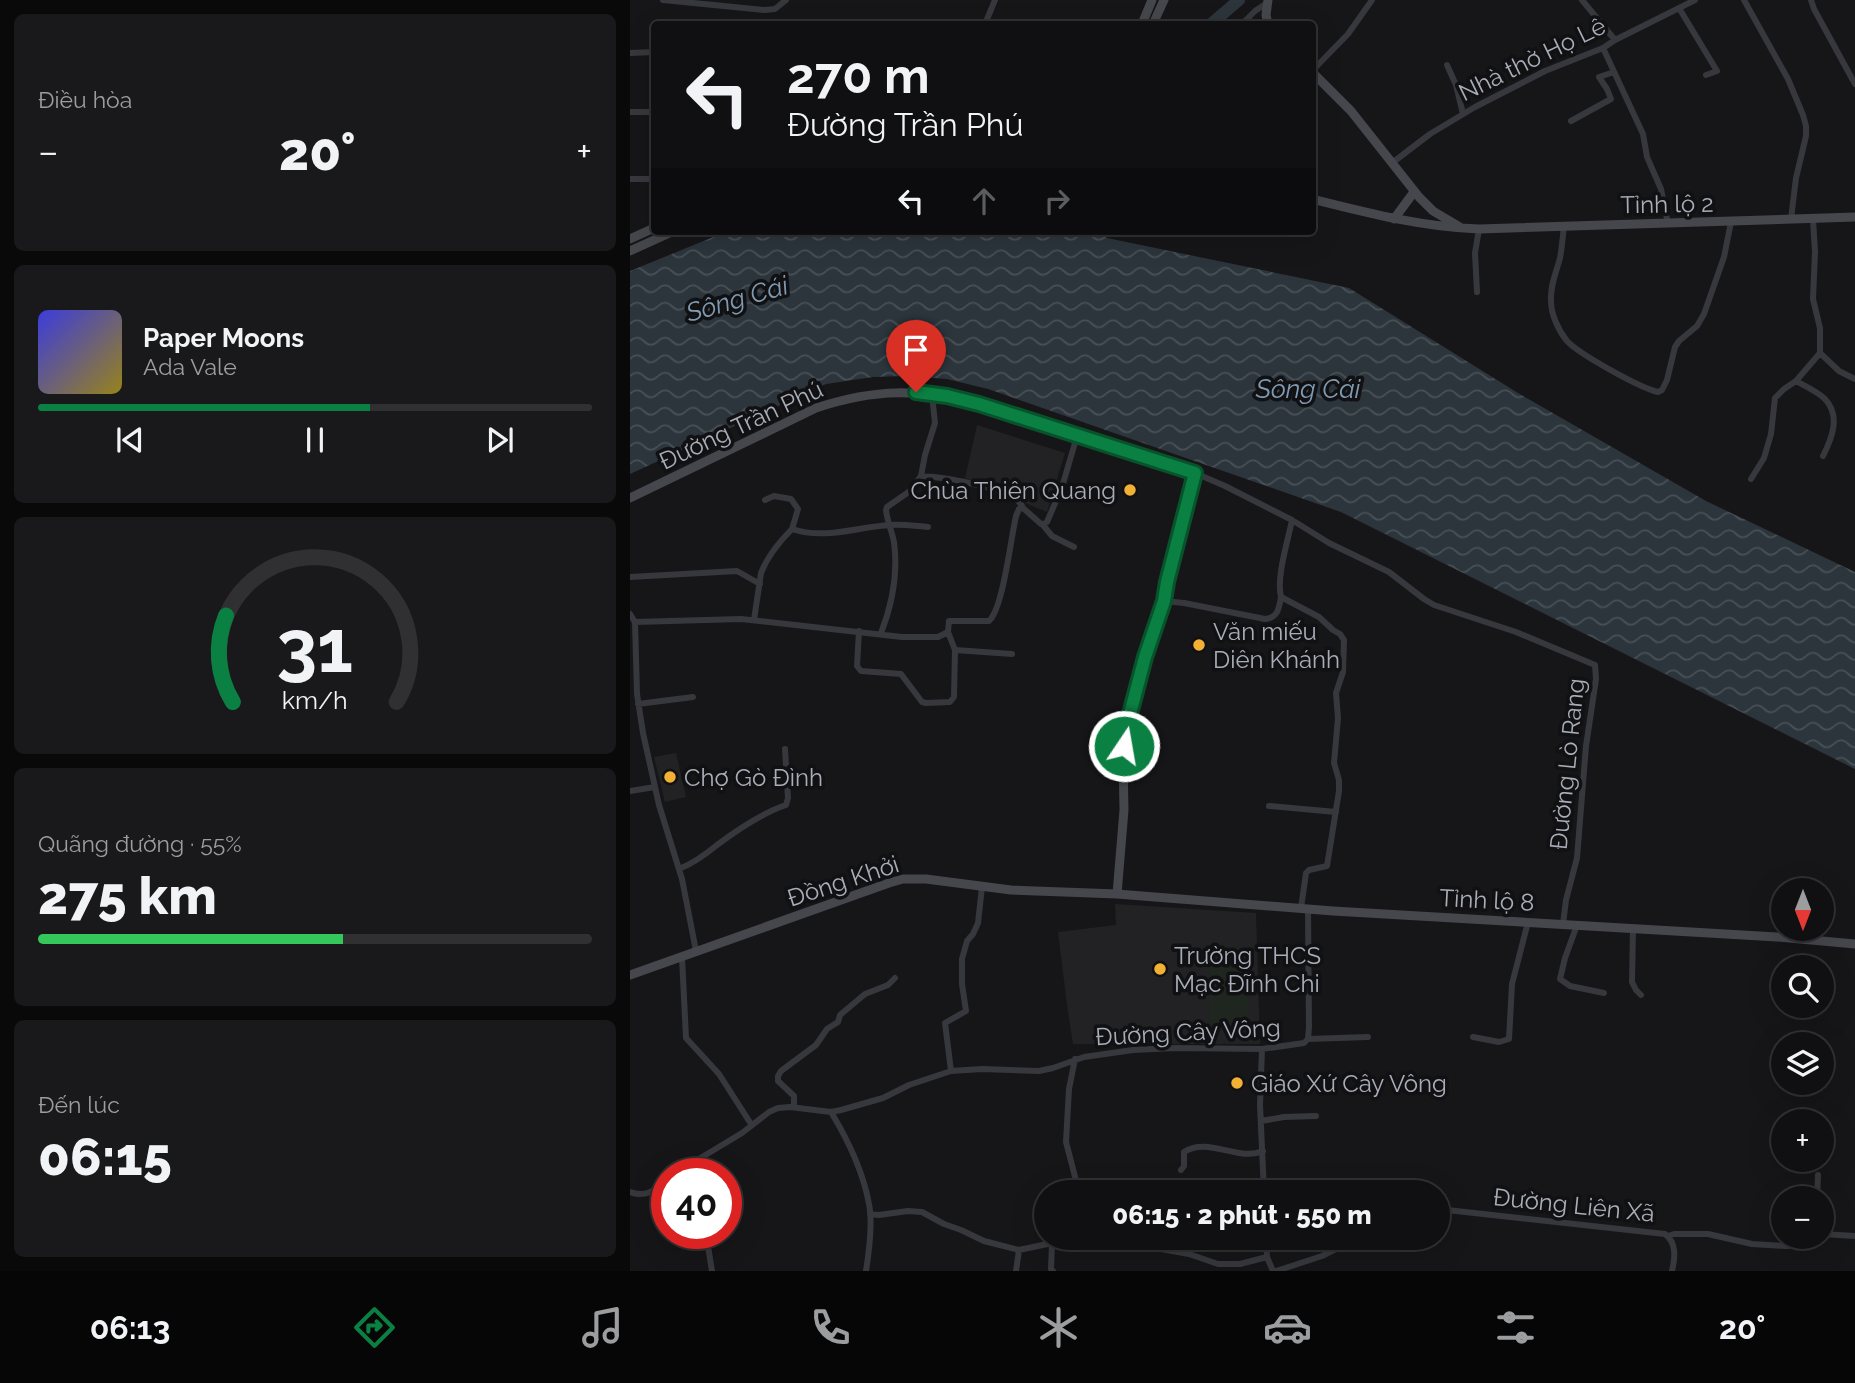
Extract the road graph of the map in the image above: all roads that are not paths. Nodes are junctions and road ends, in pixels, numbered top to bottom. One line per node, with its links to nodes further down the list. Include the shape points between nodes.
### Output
1 (663, 0): 11 (street, via 765,10)
2 (995, 0): 13 (street)
3 (1152, 0): 14 (main road)
4 (1164, 0): 15 (main road)
5 (1372, 0): 23 (street)
6 (1582, 0): 18 (street)
7 (1695, 0): 12 (street, Nhà thờ Họ Lê)
8 (1744, 0): 39 (street, via 1804,115 1806,136)
9 (1811, 0): 27 (street)
10 (1267, 1): 16 (street); 17 (main road)
11 (785, 2)
12 (1679, 8): 18 (street, Nhà thờ Họ Lê); 25 (street, via 1717,72)
13 (986, 21)
14 (1143, 21)
15 (1154, 21)
16 (1245, 21)
17 (1267, 21)
18 (1615, 40): 19 (street, Nhà thờ Họ Lê)
19 (1603, 48): 24 (street); 30 (street, Nhà thờ Họ Lê)
20 (630, 52): 21 (street)
21 (651, 52)
22 (1447, 65): 30 (street)
23 (1316, 68)
24 (1614, 72): 31 (street, via 1599,77 1611,99); 42 (street, via 1643,134)
25 (1706, 75)
26 (1316, 76): 32 (main road)
27 (1855, 84)
28 (630, 112): 29 (street)
29 (651, 112)
30 (1463, 114): 32 (street, Nhà thờ Họ Lê)
31 (1571, 121)
32 (1392, 163): 35 (main road)
33 (630, 179): 34 (street)
34 (651, 179)
35 (1414, 192): 38 (main road); 45 (main road, via 1433,211)
36 (1316, 200): 38 (main road, Tỉnh lộ 2)
37 (1855, 217): 40 (main road, Tỉnh lộ 2)
38 (1394, 219): 45 (main road, Tỉnh lộ 2)
39 (1791, 219): 40 (main road, Tỉnh lộ 2); 41 (main road, Tỉnh lộ 2)
40 (1813, 219): 51 (street, via 1813,299)
41 (1731, 222): 42 (main road, Tỉnh lộ 2); 43 (street, via 1704,314 1675,347 1667,380 1658,392 1601,364 1564,336 1550,299)
42 (1668, 224): 43 (main road, Tỉnh lộ 2)
43 (1564, 225): 46 (main road, Tỉnh lộ 2)
44 (651, 229): 48 (main road)
45 (1463, 229): 46 (main road, Tỉnh lộ 2)
46 (1479, 229): 50 (street)
47 (665, 235): 49 (main road)
48 (630, 239)
49 (630, 251)
50 (1477, 292)
51 (1820, 353): 52 (street); 53 (street)
52 (1855, 379)
53 (1796, 381): 56 (street, via 1825,399 1833,412 1834,433); 59 (street, via 1775,398 1764,458)
54 (932, 395): 55 (main road, Đường Trần Phú, via 979,404); 58 (street, via 935,424); 60 (main road, Đường Trần Phú, via 872,394 816,408)
55 (1077, 436): 57 (main road, Đường Trần Phú); 65 (street, via 1062,487)
56 (1823, 456)
57 (1195, 473): 63 (street); 72 (main road)
58 (921, 476): 62 (street, via 984,487 1017,499); 64 (street, via 910,491 887,507)
59 (1751, 480)
60 (630, 498)
61 (765, 500): 67 (street, via 774,496 791,499 798,509)
62 (1023, 508): 65 (street); 77 (street, via 1016,516 995,615 989,621 951,620)
63 (1292, 520): 71 (street, via 1280,583); 94 (street, Đường Lò Rang, via 1389,572 1424,599 1595,665 1577,859)
64 (890, 525): 66 (street); 67 (street, via 828,534); 78 (street, via 895,574)
65 (1043, 525): 68 (street, via 1052,536)
66 (928, 527)
67 (792, 529): 70 (street, via 768,558)
68 (1074, 547)
69 (630, 576): 70 (street, via 737,571)
70 (760, 584): 74 (street)
71 (1282, 597): 72 (street, via 1276,616 1269,619); 88 (street, via 1319,617 1344,640 1343,672 1336,693)
72 (1164, 601): 91 (main road, via 1125,733)
73 (630, 614): 75 (street)
74 (754, 621): 75 (street); 76 (street)
75 (635, 622): 81 (street)
76 (859, 631): 78 (street); 79 (street, via 859,669 901,674 926,703 953,699)
77 (948, 632): 78 (street, via 938,637); 79 (street)
78 (881, 633)
79 (955, 650): 80 (street)
80 (1012, 654)
81 (633, 688): 83 (street)
82 (694, 696): 83 (street)
83 (638, 704): 85 (street)
84 (785, 749): 89 (street, via 786,805)
85 (655, 787): 86 (street); 89 (street)
86 (630, 791)
87 (1269, 806): 88 (street)
88 (1336, 811): 92 (street, Đường Cây Vông, via 1328,863 1308,871)
89 (679, 869): 98 (street)
90 (982, 887): 91 (main road, Đồng Khởi); 98 (main road, Đồng Khởi, via 902,879); 109 (street, via 976,929 962,959 966,1011 945,1023)
91 (1117, 894): 92 (main road, Tỉnh lộ 8)
92 (1305, 908): 93 (main road, Tỉnh lộ 8); 106 (street, Đường Cây Vông)
93 (1528, 922): 94 (main road, Tỉnh lộ 8); 105 (street, via 1512,984 1509,1039)
94 (1563, 924): 95 (main road, Tỉnh lộ 8)
95 (1577, 925): 96 (main road, Tỉnh lộ 8); 102 (street, via 1560,979 1570,986)
96 (1633, 928): 97 (main road, Tỉnh lộ 8); 103 (street, via 1632,982)
97 (1855, 944)
98 (696, 951): 99 (main road, Đồng Khởi)
99 (682, 957): 100 (main road, Đồng Khởi); 114 (street, via 686,1038 719,1074)
100 (630, 975)
101 (895, 978): 110 (street, via 844,1011 816,1045 781,1071 778,1081 795,1099)
102 (1604, 993)
103 (1641, 995)
104 (1368, 1037): 106 (street)
105 (1472, 1037)
106 (1308, 1039): 107 (street, Đường Cây Vông)
107 (1262, 1049): 108 (street, Đường Cây Vông, via 1133,1050); 113 (street)
108 (1075, 1059): 109 (street, Đường Cây Vông, via 1039,1071); 119 (street, via 1066,1142)
109 (951, 1071): 111 (street, Đường Cây Vông)
110 (794, 1107): 111 (street, Đường Cây Vông); 114 (street, Đường Cây Vông, via 778,1108)
111 (831, 1112): 125 (street, via 856,1160)
112 (1316, 1116): 113 (street)
113 (1261, 1121): 115 (street)
114 (751, 1124): 116 (street, Đường Cây Vông)
115 (1263, 1151): 117 (street, via 1244,1154 1191,1147 1184,1152); 120 (street)
116 (701, 1158)
117 (1181, 1170)
118 (1818, 1175): 121 (street)
119 (1076, 1180)
120 (1264, 1180)
121 (1817, 1186)
122 (630, 1192): 123 (street)
123 (651, 1192)
124 (1450, 1210): 127 (street, Đường Liên Xã)
125 (870, 1214): 132 (street, via 922,1212 984,1241); 139 (street)
126 (1834, 1235): 128 (street)
127 (1668, 1236): 129 (street, via 1708,1234); 143 (street, Đường Liên Xã, via 1673,1242)
128 (1855, 1236)
129 (1771, 1245)
130 (1034, 1247): 132 (street)
131 (708, 1249): 138 (street)
132 (1019, 1250): 140 (street)
133 (1052, 1250): 141 (street)
134 (1168, 1250): 137 (street, via 1218,1264)
135 (1267, 1250): 137 (street)
136 (1334, 1250): 142 (street)
137 (1267, 1257): 142 (street)
138 (712, 1271)
139 (866, 1271)
140 (1016, 1271)
141 (1053, 1271)
142 (1274, 1271)
143 (1672, 1271)

